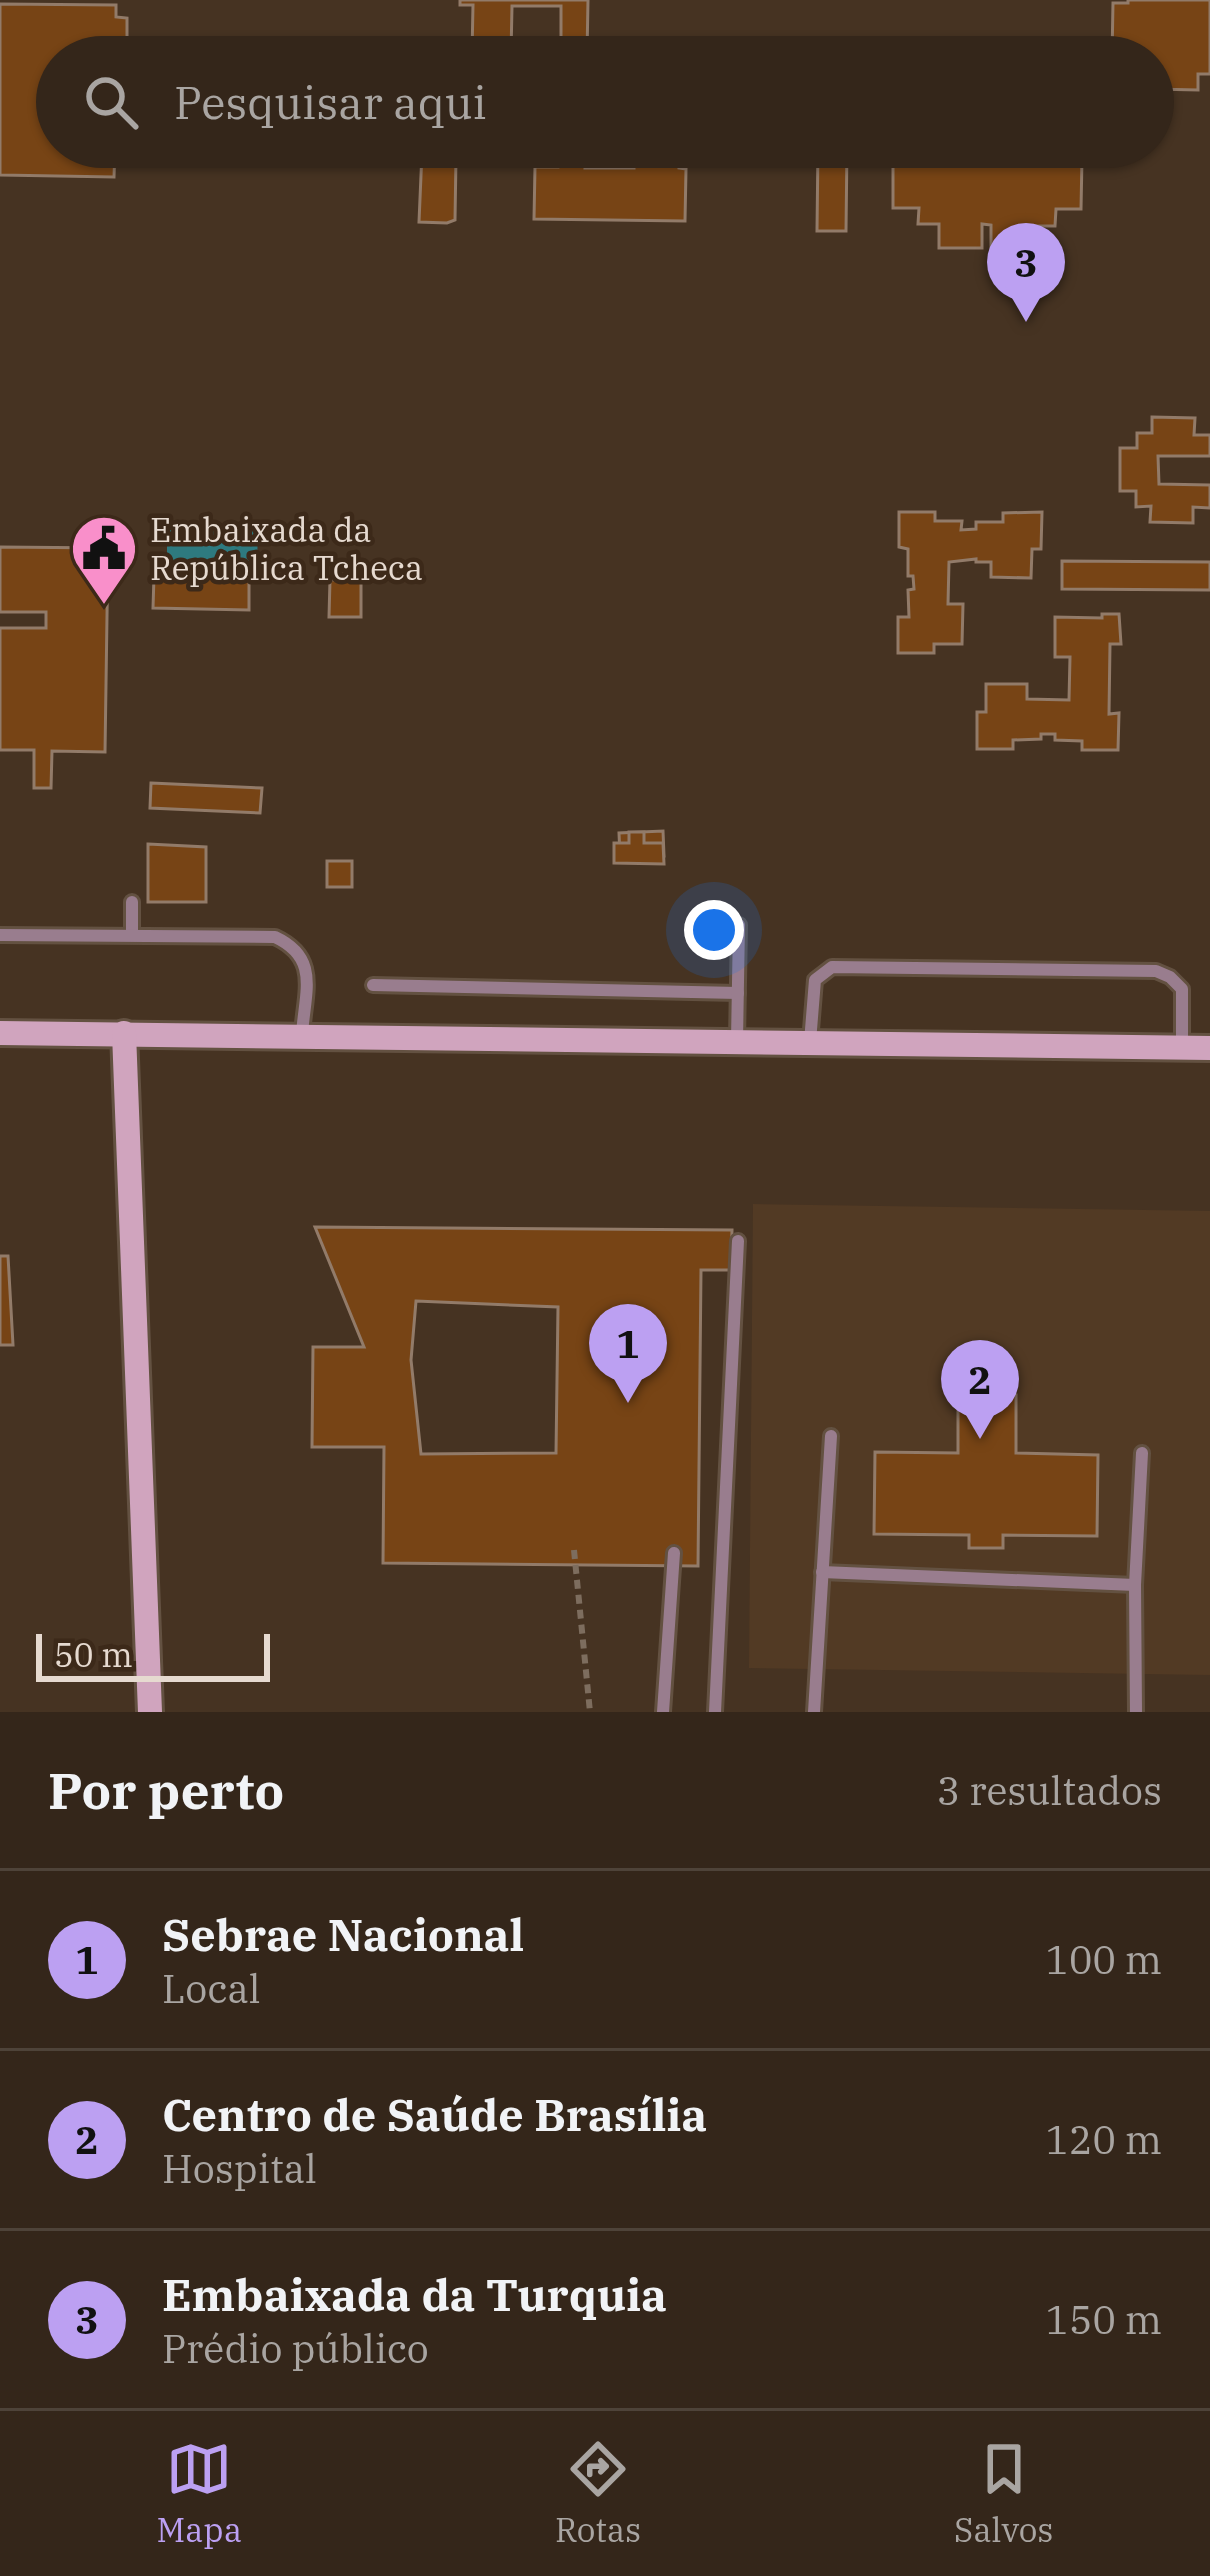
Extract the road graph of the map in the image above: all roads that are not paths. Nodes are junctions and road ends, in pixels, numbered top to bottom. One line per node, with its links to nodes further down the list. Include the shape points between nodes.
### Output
1 (132, 902): 3 (lane)
2 (739, 925): 6 (lane)
3 (132, 934): 4 (lane); 9 (lane, via 274,937 295,946 307,964)
4 (0, 935)
5 (373, 985): 6 (lane)
6 (738, 993): 10 (lane)
7 (0, 1033): 8 (street)
8 (124, 1033): 9 (street); 20 (street)
9 (302, 1034): 10 (street)
10 (737, 1040): 11 (street)
11 (810, 1042): 12 (street); 12 (lane, via 814,980 832,967 1156,971 1182,989)
12 (1182, 1047): 13 (street)
13 (1210, 1048)
14 (738, 1241): 22 (lane)
15 (831, 1436): 18 (lane)
16 (1142, 1453): 19 (lane)
17 (674, 1553): 21 (lane)
18 (822, 1572): 19 (lane); 23 (lane)
19 (1135, 1585): 24 (lane)
20 (150, 1712)
21 (663, 1712)
22 (715, 1712)
23 (814, 1712)
24 (1136, 1712)

